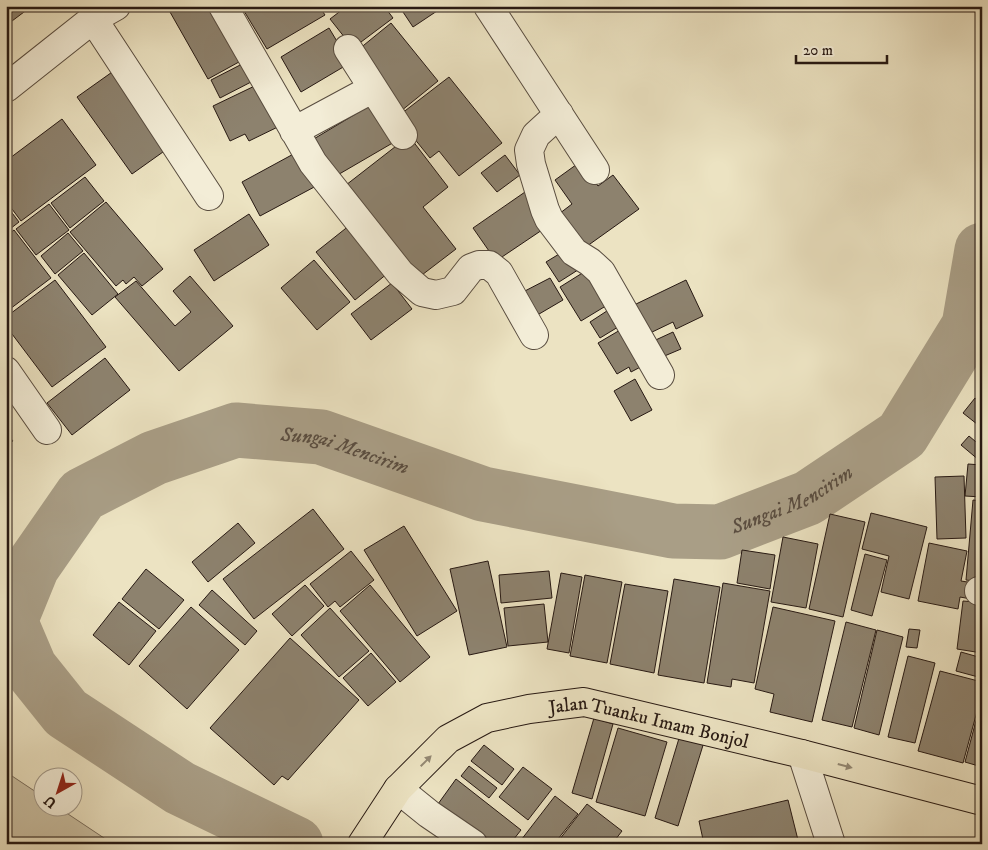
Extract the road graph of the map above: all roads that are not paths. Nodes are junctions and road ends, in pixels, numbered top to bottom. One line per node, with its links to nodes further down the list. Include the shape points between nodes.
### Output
1 (223, 6): 8 (street)
2 (488, 6): 7 (street)
3 (104, 13): 5 (street); 11 (street)
4 (348, 49): 6 (street)
5 (6, 88)
6 (372, 88): 8 (street); 9 (street)
7 (559, 114): 10 (street); 14 (street, via 536,135 529,150 545,210 574,252 601,272)
8 (294, 131): 12 (street, via 312,163 400,273 422,292 436,295 453,291 471,268 489,265 499,273)
9 (403, 135)
10 (595, 170)
11 (209, 196)
12 (534, 335)
13 (6, 371): 15 (street)
14 (660, 375)
15 (47, 430)
16 (802, 754): 17 (main road, Jalan Tuanku Imam Bonjol, one-way to 16, via 448,739 487,718 584,702); 18 (main road, Jalan Tuanku Imam Bonjol, one-way to 18); 21 (street)
17 (398, 789): 19 (main road, Jalan Tuanku Imam Bonjol); 20 (street)
18 (982, 801)
19 (363, 842)
20 (473, 844)
21 (831, 844)

